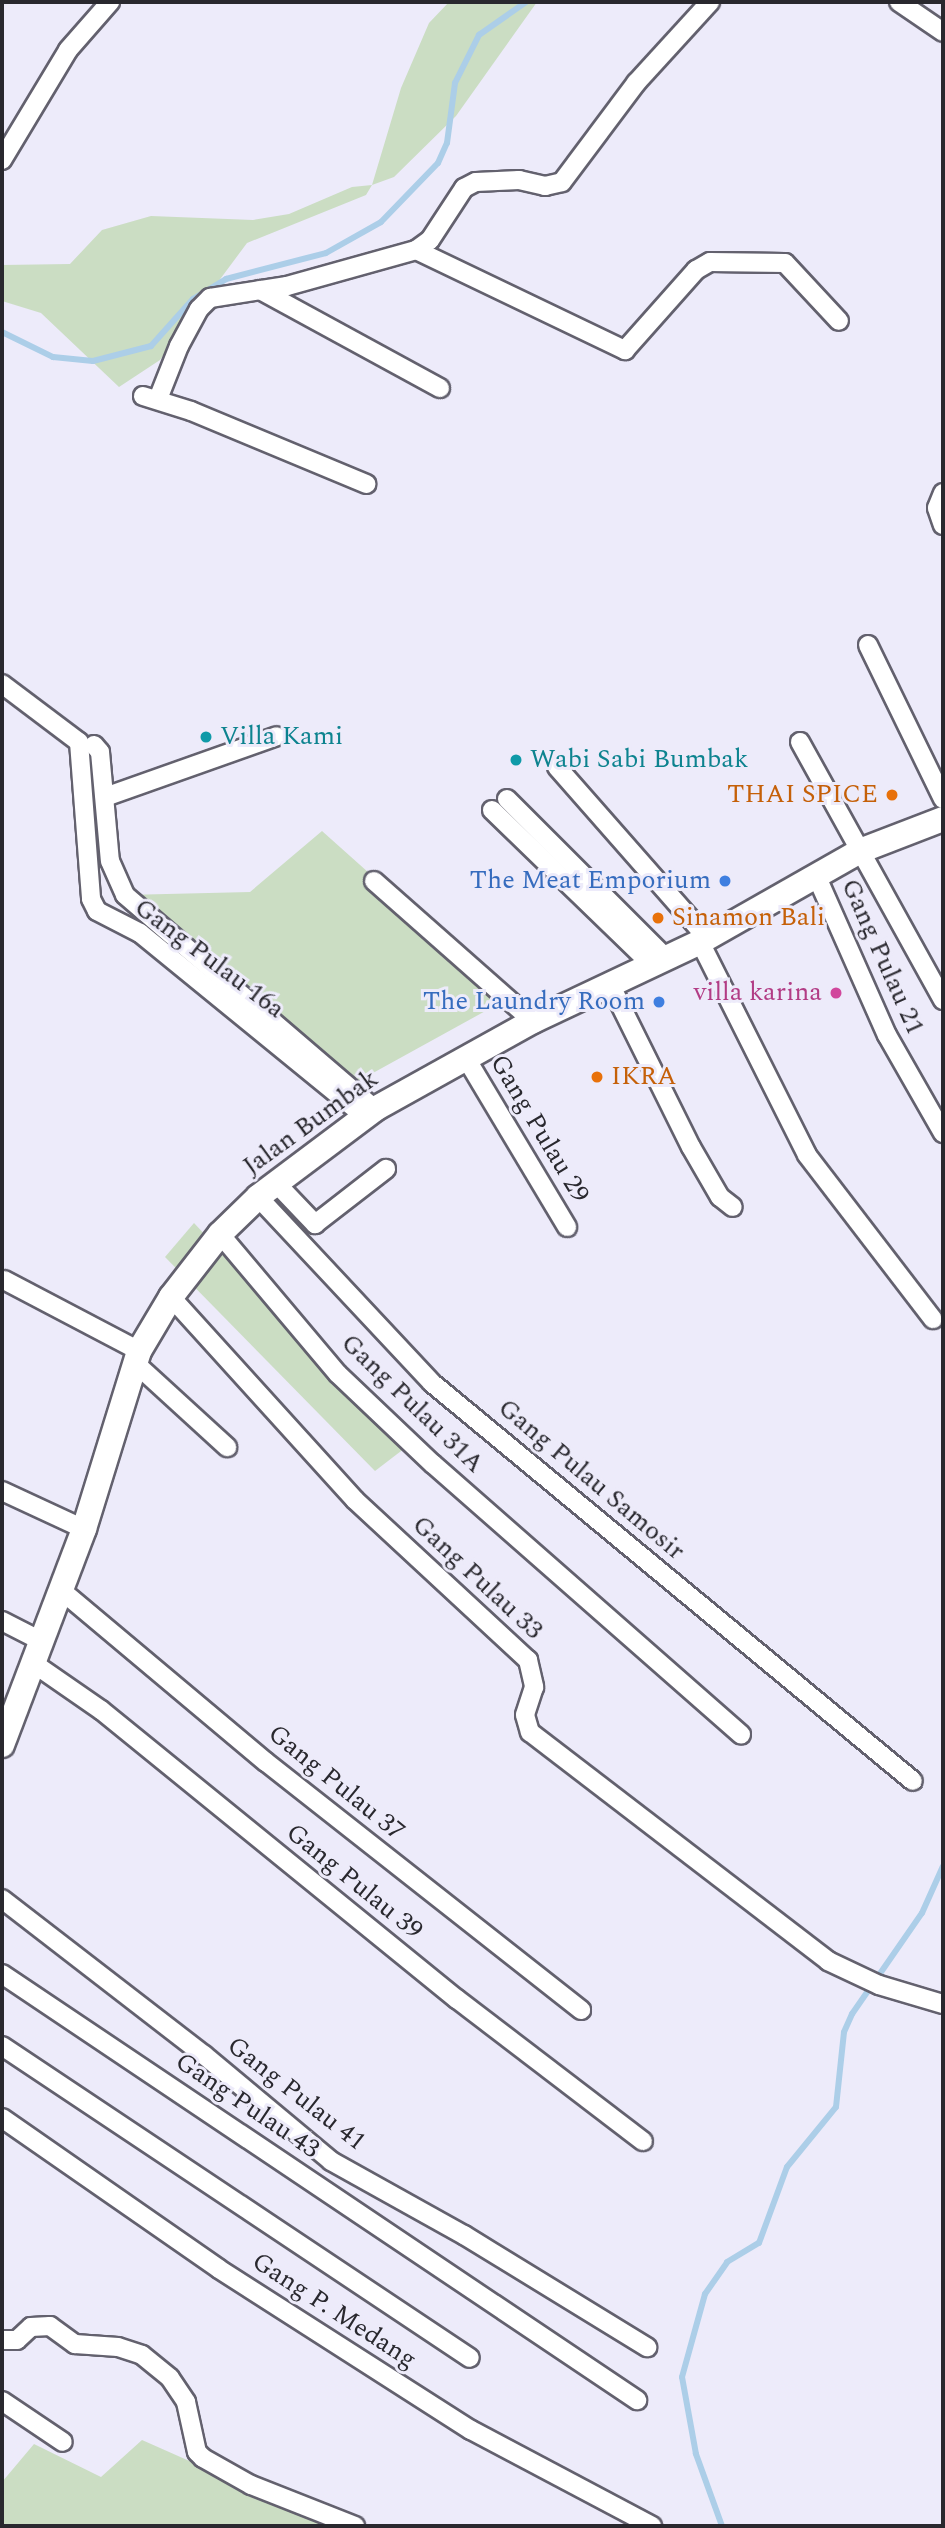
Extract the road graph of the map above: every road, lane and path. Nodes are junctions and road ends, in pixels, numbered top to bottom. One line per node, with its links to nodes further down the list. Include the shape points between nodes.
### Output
1 (110, 2): 5 (street, via 68,50)
2 (710, 2): 6 (street, via 636,83 562,182 545,186 519,180 476,182 464,188 430,240)
3 (899, 2): 4 (street)
4 (943, 32)
5 (2, 160)
6 (416, 250): 7 (street); 8 (street, via 625,350 696,270 710,262 785,263)
7 (260, 290): 9 (street); 10 (street, via 222,293 199,309 151,398)
8 (839, 321)
9 (440, 388)
10 (366, 484)
11 (943, 493): 12 (street, via 937,508)
12 (943, 525)
13 (868, 645): 21 (street)
14 (2, 684): 33 (street, Gang Pulau 16a, via 79,742 91,899 97,911 140,933)
15 (277, 736): 19 (street)
16 (800, 742): 24 (street)
17 (94, 745): 19 (street, via 100,752)
18 (557, 767): 27 (street)
19 (105, 796): 33 (street, via 110,861 125,895)
20 (508, 799): 28 (street)
21 (943, 799)
22 (492, 810): 28 (street)
23 (943, 819): 24 (street, Jalan Bumbak)
24 (860, 851): 25 (street, Jalan Bumbak); 30 (street)
25 (816, 875): 27 (street, Jalan Bumbak); 34 (street, Gang Pulau 21, via 887,1035)
26 (374, 881): 31 (street)
27 (704, 940): 28 (street, Jalan Bumbak); 42 (street, via 807,1155)
28 (660, 962): 29 (street, Jalan Bumbak)
29 (610, 985): 31 (street, Jalan Bumbak); 37 (street, via 691,1147 720,1197)
30 (943, 1000)
31 (533, 1021): 32 (street, Jalan Bumbak)
32 (466, 1058): 33 (street, Jalan Bumbak); 38 (street, Gang Pulau 29)
33 (370, 1113): 36 (street, Jalan Bumbak)
34 (943, 1133)
35 (386, 1169): 36 (street, via 315,1224)
36 (267, 1190): 39 (street, Jalan Bumbak); 52 (street, Gang Pulau Samosir, via 432,1383)
37 (733, 1207)
38 (567, 1227)
39 (220, 1234): 41 (street, Jalan Bumbak); 50 (street, Gang Pulau 31A, via 338,1374)
40 (4, 1280): 43 (street)
41 (171, 1297): 43 (street, Jalan Bumbak); 55 (street, Gang Pulau 33, via 355,1500 528,1660 534,1687 525,1715 530,1732 828,1961 879,1984)
42 (933, 1319)
43 (137, 1357): 44 (street); 46 (street, Jalan Bumbak)
44 (227, 1447)
45 (2, 1491): 46 (street)
46 (84, 1529): 47 (street, Jalan Bumbak)
47 (62, 1591): 49 (street, Jalan Bumbak); 56 (street, Gang Pulau 37, via 266,1762)
48 (2, 1621): 49 (street, Gang Pulau 39)
49 (37, 1652): 51 (street, Jalan Bumbak); 59 (street, Gang Pulau 39, via 101,1710 457,1999)
50 (741, 1735)
51 (2, 1745)
52 (913, 1781)
53 (2, 1899): 61 (street, Gang Pulau 41, via 204,2055 331,2161 464,2235)
54 (2, 1974): 63 (street, Gang Pulau 43)
55 (943, 2004)
56 (581, 2010)
57 (2, 2046): 62 (street)
58 (2, 2118): 67 (street, Gang P. Medang, via 219,2269 471,2430)
59 (643, 2141)
60 (2, 2340): 66 (street, via 12,2342 31,2327 50,2326 75,2344 118,2347 142,2355 170,2378 186,2402 194,2442 203,2458 251,2485)
61 (647, 2347)
62 (470, 2358)
63 (637, 2400)
64 (2, 2401): 65 (street)
65 (64, 2442)
66 (355, 2526)
67 (652, 2526)

